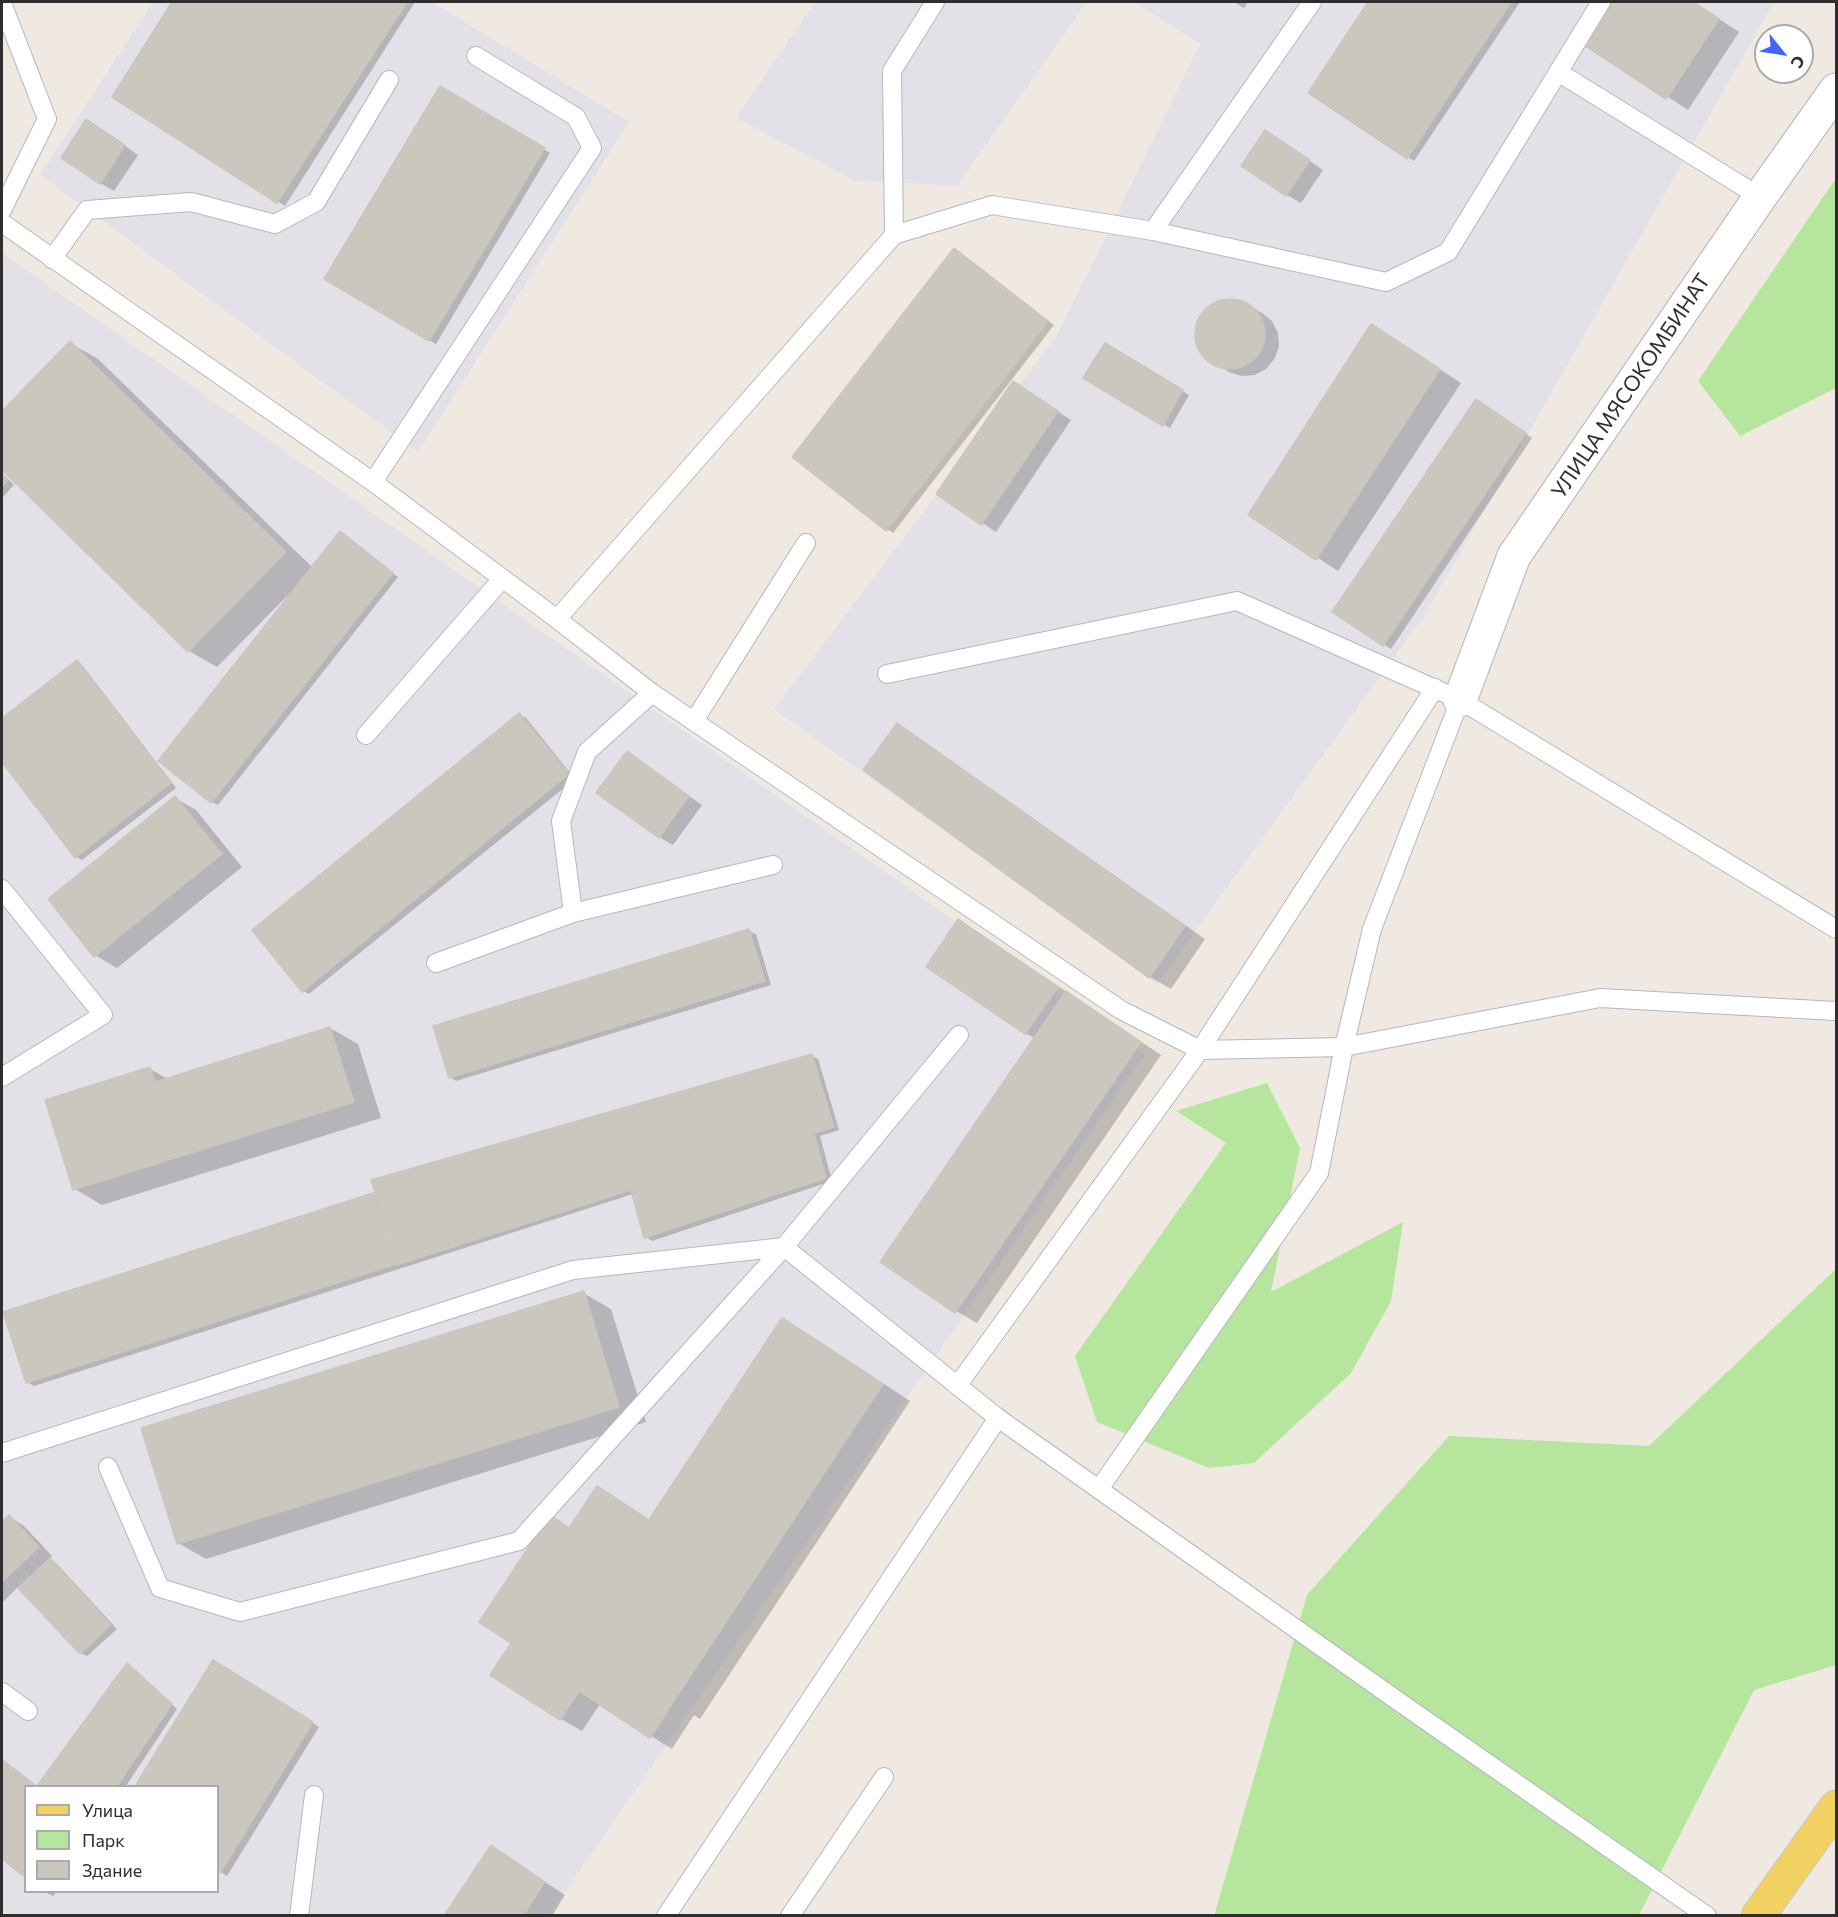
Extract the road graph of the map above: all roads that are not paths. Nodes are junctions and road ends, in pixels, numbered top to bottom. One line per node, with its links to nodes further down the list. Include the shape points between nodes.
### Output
1 (935, 2): 13 (lane, via 892,71)
2 (1312, 2): 12 (lane)
3 (1601, 2): 6 (lane)
4 (2, 3): 10 (lane, via 47,119)
5 (476, 56): 15 (lane, via 576,117 592,148)
6 (1558, 72): 9 (lane); 12 (lane, via 1448,252 1386,282)
7 (390, 80): 14 (lane, via 316,202 275,224 191,202 87,210)
8 (1836, 90): 9 (street, УЛИЦА МЯСОКОМБИНАТ)
9 (1760, 197): 21 (street, УЛИЦА МЯСОКОМБИНАТ, via 1514,556)
10 (2, 210)
11 (2, 223): 14 (lane)
12 (1153, 231): 13 (lane, via 992,205)
13 (894, 235): 18 (lane)
14 (52, 259): 15 (lane)
15 (373, 482): 17 (lane)
16 (806, 543): 22 (lane)
17 (502, 579): 18 (lane); 23 (lane)
18 (557, 620): 20 (lane)
19 (886, 674): 21 (lane, via 1237,601)
20 (652, 693): 22 (lane); 26 (lane, via 587,752 561,821)
21 (1447, 694): 27 (lane); 31 (lane, via 1372,929); 32 (lane)
22 (694, 721): 32 (lane, via 1120,1010)
23 (366, 735)
24 (773, 865): 26 (lane)
25 (2, 889): 33 (lane, via 103,1015)
26 (573, 913): 28 (lane)
27 (1836, 929)
28 (436, 963)
29 (1836, 1011): 31 (lane, via 1600,998)
30 (959, 1035): 34 (lane)
31 (1344, 1047): 32 (lane); 39 (lane, via 1319,1173)
32 (1200, 1050): 35 (lane)
33 (2, 1077)
34 (784, 1247): 35 (lane); 37 (lane, via 573,1270); 38 (lane, via 519,1541 240,1612 160,1588)
35 (957, 1386): 36 (lane)
36 (998, 1418): 39 (lane); 46 (lane)
37 (2, 1453)
38 (108, 1467)
39 (1099, 1490): 48 (lane)
40 (2, 1692): 41 (lane)
41 (28, 1711)
42 (884, 1777): 47 (lane)
43 (314, 1795): 45 (lane)
44 (1836, 1807): 49 (main road)
45 (299, 1916)
46 (666, 1916)
47 (790, 1916)
48 (1707, 1916)
49 (1758, 1916)

